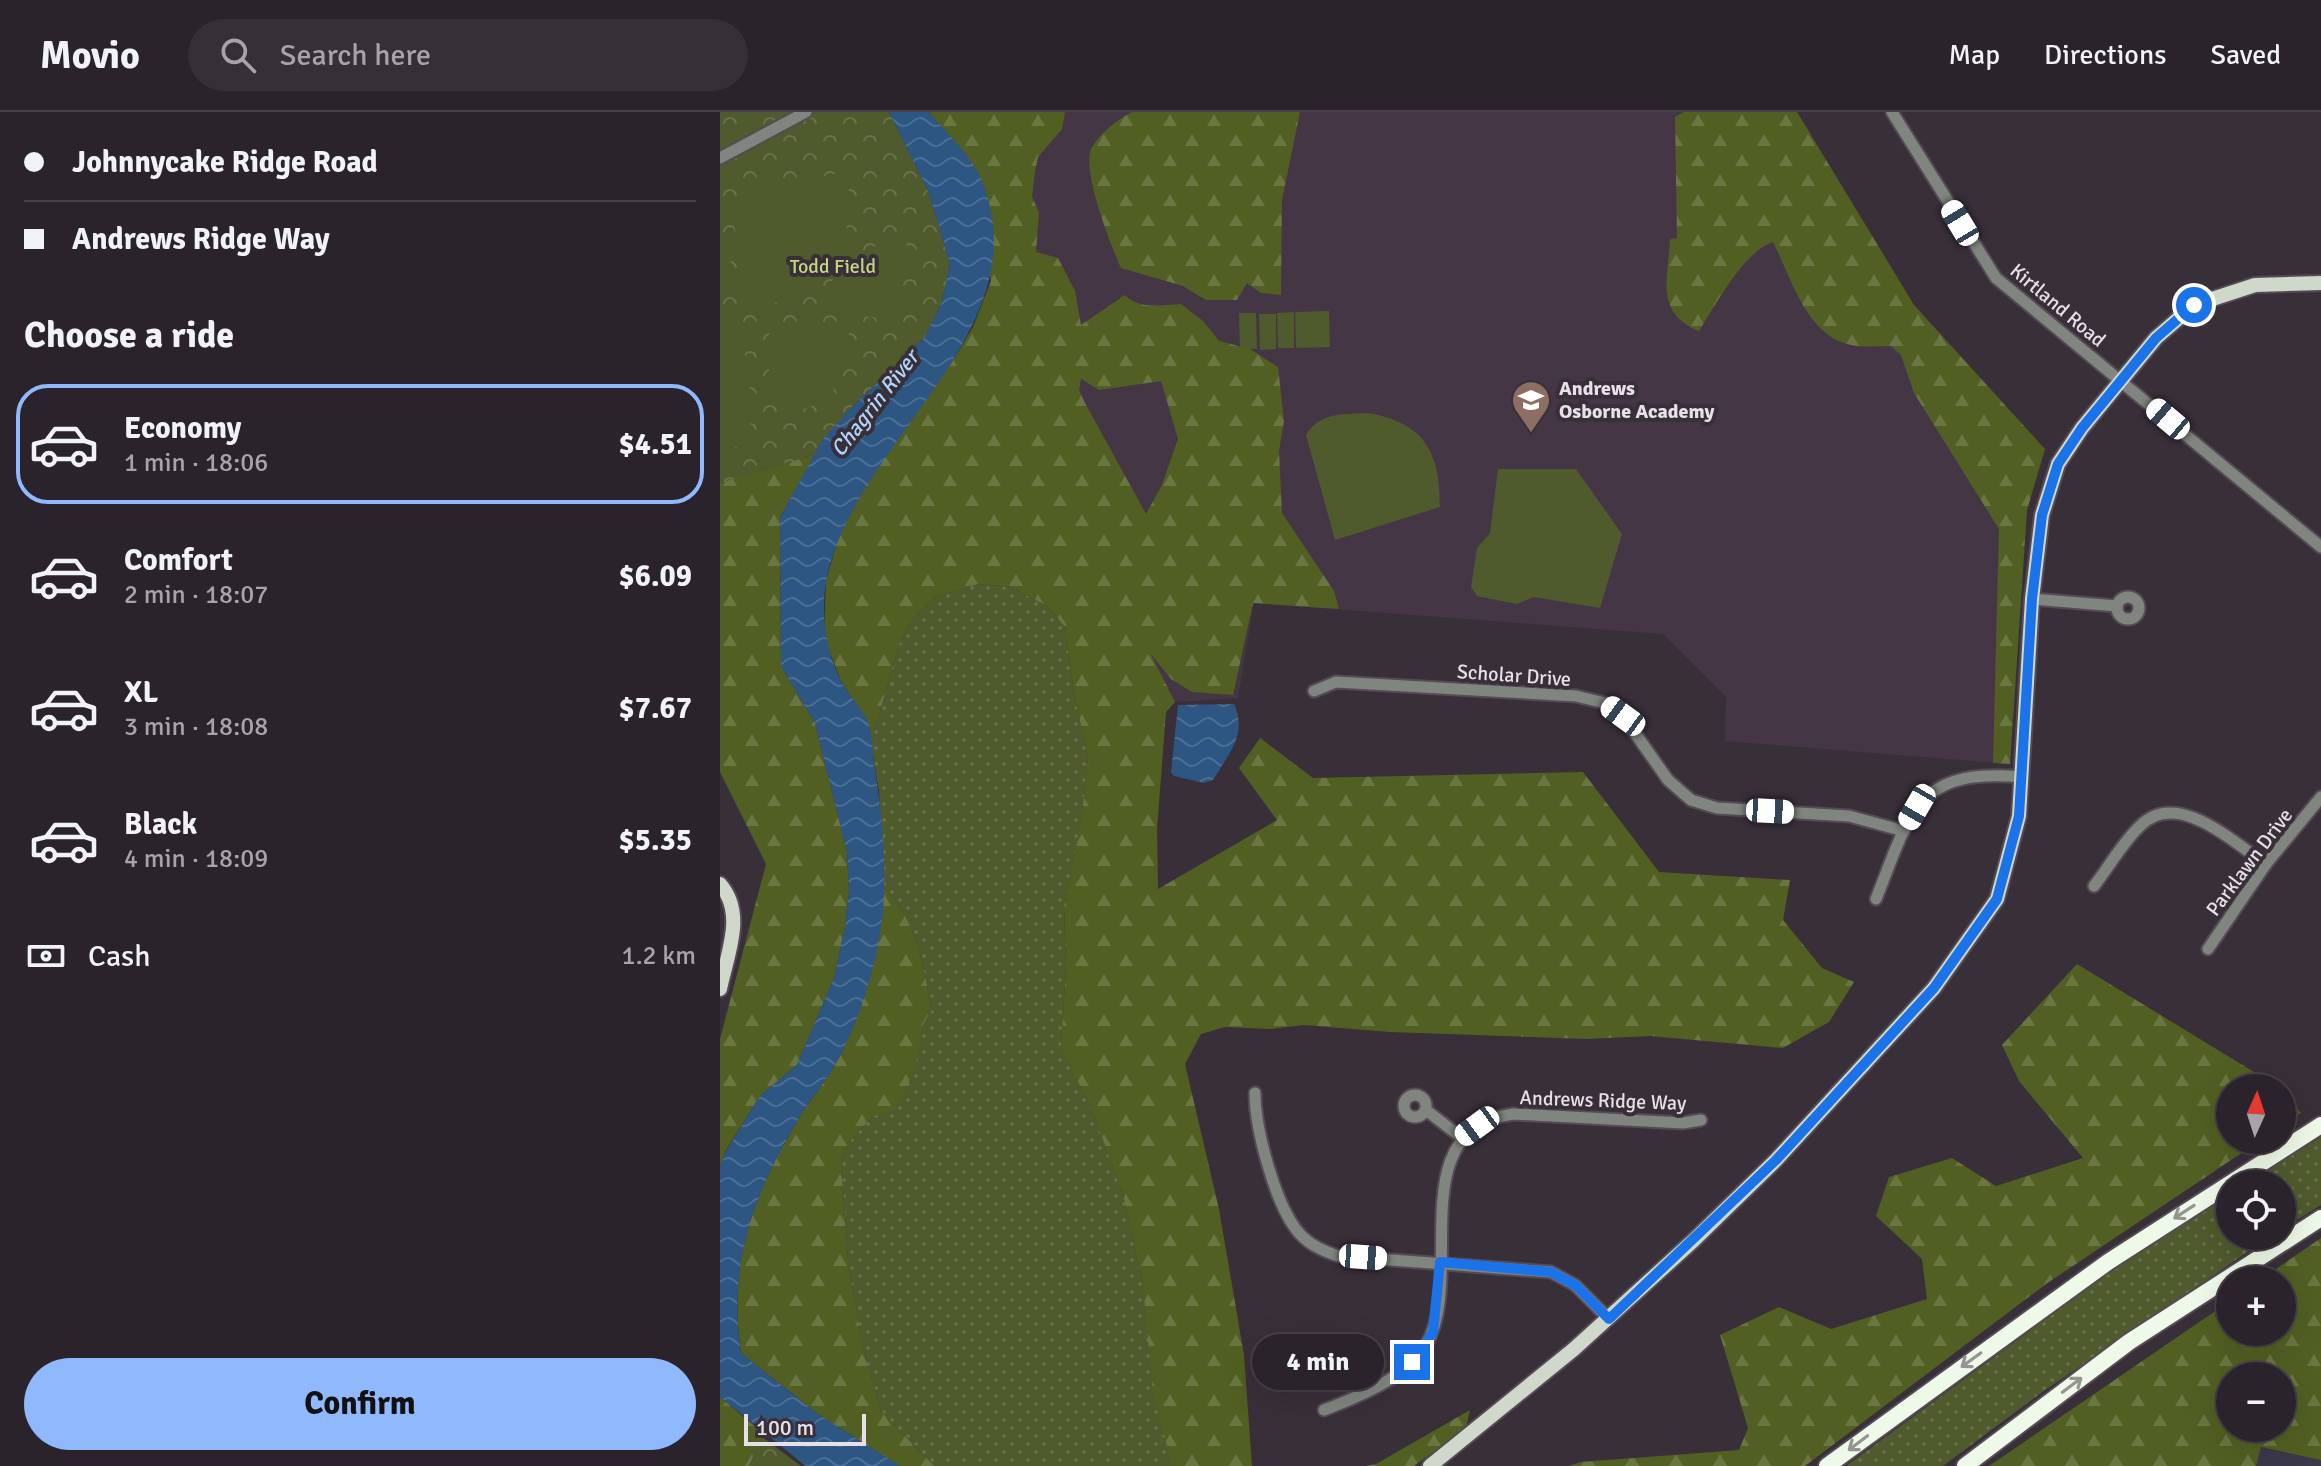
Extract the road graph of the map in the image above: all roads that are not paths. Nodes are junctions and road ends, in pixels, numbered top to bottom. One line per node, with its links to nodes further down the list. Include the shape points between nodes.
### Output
1 (806, 112): 3 (street)
2 (1892, 112): 5 (street, Kirtland Road, via 1996,278)
3 (720, 158)
4 (2321, 283): 5 (main road, via 2255,285 2194,305 2156,338)
5 (2121, 380): 6 (street, Kirtland Road); 7 (main road, via 2058,464 2042,515)
6 (2321, 547)
7 (2032, 599): 8 (street); 10 (main road)
8 (2117, 606)
9 (1314, 691): 12 (street, Scholar Drive, via 1336,682 1576,696 1605,703 1623,716 1668,780 1691,800 1717,808 1849,816)
10 (2022, 777): 12 (street, via 1953,779 1931,791); 26 (main road, via 2019,816 1997,899 1934,988 1776,1160)
11 (2321, 797): 13 (street, Parklawn Drive)
12 (1904, 831): 16 (street)
13 (2266, 864): 15 (street, via 2197,819 2168,812 2141,824); 17 (street, Parklawn Drive)
14 (720, 884): 18 (main road, via 735,917)
15 (2094, 886)
16 (1876, 899)
17 (2208, 949)
18 (720, 989)
19 (1255, 1093): 25 (street, via 1255,1117 1282,1201 1308,1242 1338,1256)
20 (1426, 1110): 23 (street)
21 (1701, 1120): 23 (street, Andrews Ridge Way, via 1513,1114 1492,1118)
22 (2321, 1125): 29 (highway, one-way to 29, via 2108,1262)
23 (1462, 1138): 25 (street, via 1445,1179)
24 (2321, 1218): 30 (highway, one-way to 24, via 2129,1342)
25 (1440, 1262): 26 (street, via 1551,1272 1575,1285); 27 (street, via 1436,1315 1425,1348 1374,1388)
26 (1609, 1319): 28 (main road)
27 (1324, 1410)
28 (1430, 1466)
29 (1827, 1466)
30 (1965, 1466)

